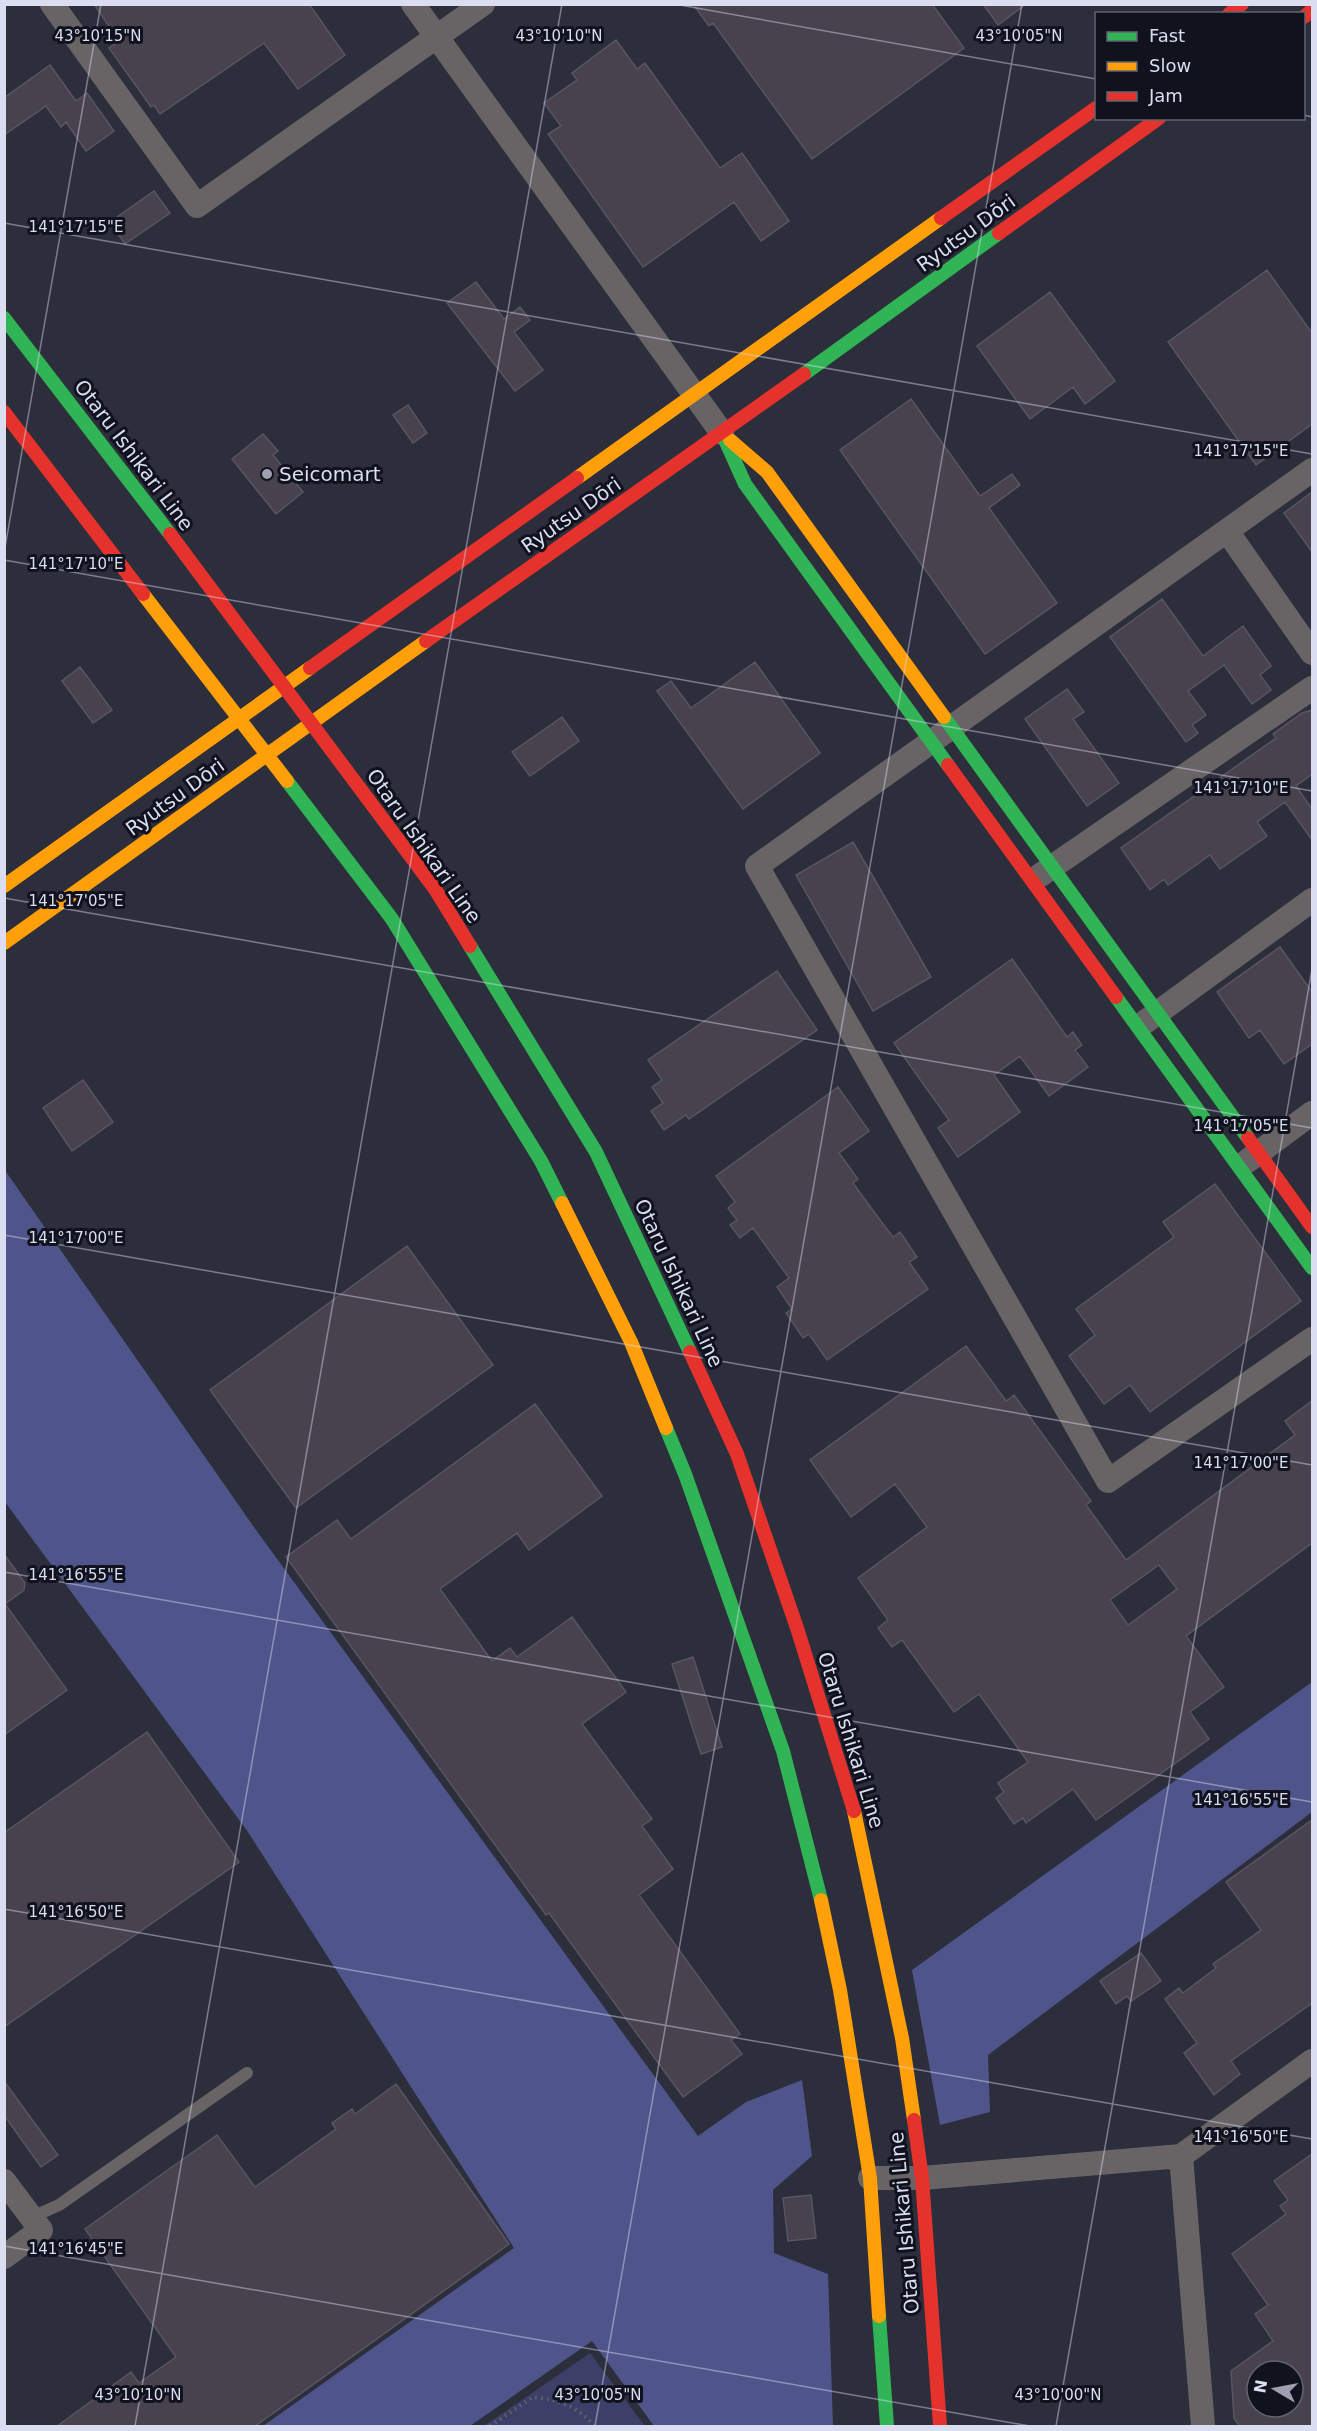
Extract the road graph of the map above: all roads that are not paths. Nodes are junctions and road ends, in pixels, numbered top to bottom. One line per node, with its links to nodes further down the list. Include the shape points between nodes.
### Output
1 (52, 4): 4 (street, via 197,206)
2 (413, 4): 4 (street)
3 (483, 4): 4 (street)
4 (437, 38): 8 (street)
5 (1095, 109): 8 (street, Ryutsu Dōri)
6 (1156, 120): 10 (street, Ryutsu Dōri)
7 (4, 318): 14 (street, Otaru Ishikari Line)
8 (693, 395): 10 (street); 14 (street, Ryutsu Dōri)
9 (4, 412): 16 (street, Otaru Ishikari Line)
10 (722, 433): 17 (street, Ryutsu Dōri); 18 (street, via 767,472); 19 (street, via 745,484)
11 (1312, 470): 12 (street)
12 (1227, 531): 13 (street); 18 (street)
13 (1312, 653)
14 (286, 687): 16 (street, Ryutsu Dōri); 17 (street, Otaru Ishikari Line)
15 (1312, 688): 21 (street)
16 (239, 718): 20 (street, Otaru Ishikari Line); 23 (street, Ryutsu Dōri)
17 (310, 722): 20 (street, Ryutsu Dōri); 38 (street, Otaru Ishikari Line, via 435,889 596,1152 737,1454 858,1824 903,2038)
18 (951, 727): 19 (street); 21 (street)
19 (932, 742): 22 (street); 33 (street, via 757,866 1108,1481)
20 (267, 754): 25 (street, Ryutsu Dōri); 37 (street, Otaru Ishikari Line, via 398,929 541,1161 631,1342 685,1474 783,1751 817,1878 840,1990)
21 (1051, 866): 22 (street); 26 (street)
22 (1032, 881): 27 (street)
23 (4, 886)
24 (1312, 900): 26 (street)
25 (4, 944)
26 (1157, 1012): 27 (street); 29 (street)
27 (1139, 1028): 30 (street)
28 (1312, 1113): 29 (street)
29 (1258, 1152): 30 (street); 31 (street)
30 (1240, 1168): 32 (street)
31 (1312, 1227)
32 (1312, 1268)
33 (1312, 1338)
34 (1312, 2061): 36 (street)
35 (247, 2073): 40 (lane, via 59,2205)
36 (1181, 2156): 38 (street); 44 (street)
37 (870, 2178): 38 (street); 42 (street, Otaru Ishikari Line)
38 (922, 2178): 43 (street, Otaru Ishikari Line)
39 (4, 2181): 40 (street)
40 (32, 2217): 41 (street, via 41,2230)
41 (4, 2257)
42 (887, 2427)
43 (940, 2427)
44 (1203, 2427)

